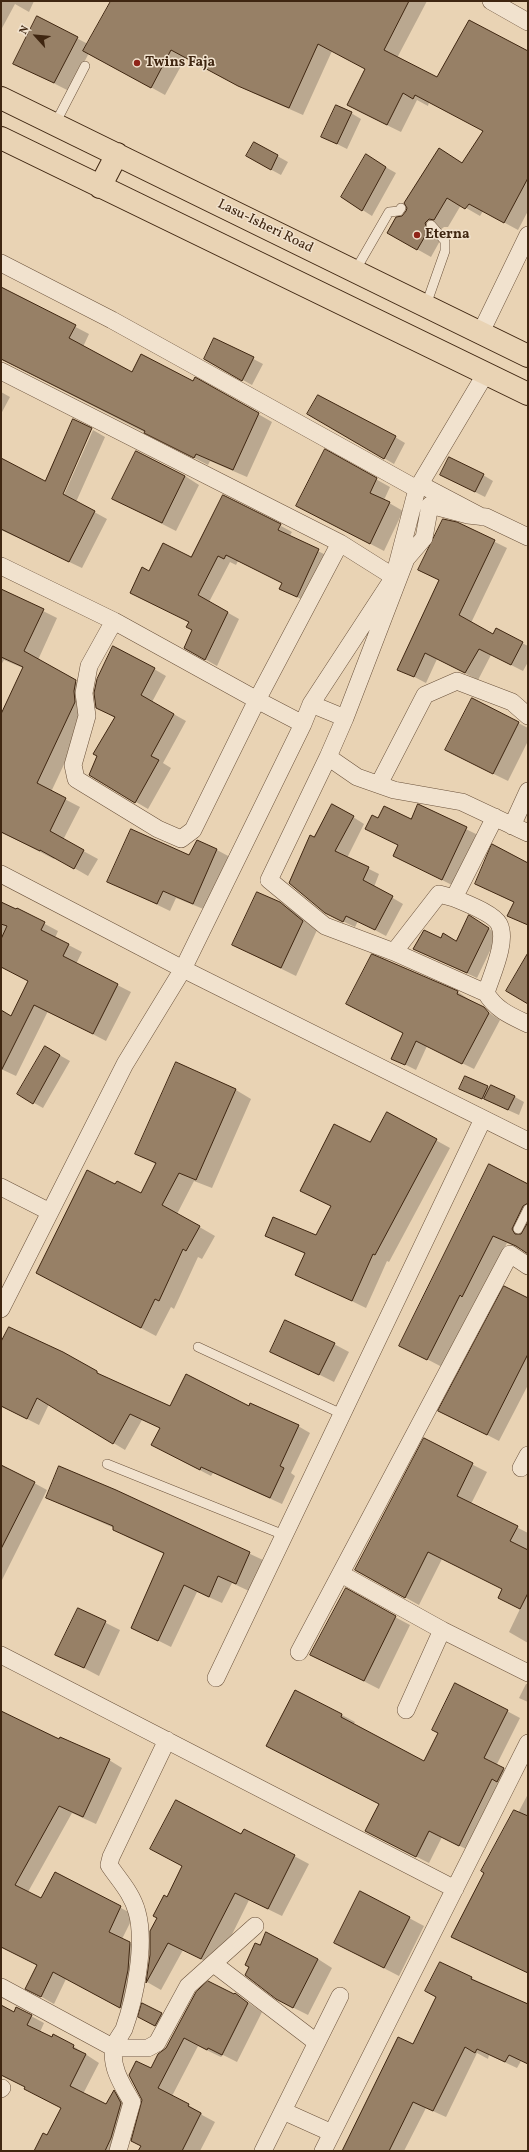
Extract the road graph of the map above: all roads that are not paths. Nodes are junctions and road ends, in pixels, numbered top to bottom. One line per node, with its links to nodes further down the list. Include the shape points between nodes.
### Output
1 (491, 1): 2 (street)
2 (528, 22)
3 (85, 66): 5 (lane)
4 (1, 98): 5 (main road, Lasu-Isheri Road)
5 (56, 124): 7 (main road, Lasu-Isheri Road)
6 (1, 138): 8 (main road)
7 (117, 154): 8 (main road); 13 (main road, Lasu-Isheri Road)
8 (100, 187): 18 (main road)
9 (401, 208): 13 (lane, via 399,212 389,212)
10 (431, 225): 14 (lane, via 445,241 445,251)
11 (528, 235): 15 (street)
12 (1, 263): 20 (street, via 112,320)
13 (355, 271): 14 (main road, Lasu-Isheri Road)
14 (426, 305): 15 (main road, Lasu-Isheri Road)
15 (481, 332): 16 (main road, Lasu-Isheri Road)
16 (528, 356)
17 (1, 371): 23 (street)
18 (486, 374): 19 (main road); 20 (street)
19 (528, 394)
20 (417, 488): 21 (street, via 425,487); 25 (street)
21 (482, 517): 22 (street); 30 (street, via 430,505 424,538 406,559)
22 (528, 537)
23 (340, 542): 25 (street); 27 (street)
24 (1, 566): 26 (street)
25 (394, 577): 28 (street)
26 (114, 621): 27 (street); 27 (street, via 89,666 84,693 87,716 73,765 76,779 158,829 181,839 193,830)
27 (257, 700): 31 (street)
28 (311, 704): 30 (street); 31 (street)
29 (528, 716): 33 (street, via 512,702 457,681 425,695)
30 (345, 718): 32 (street)
31 (304, 724): 41 (street)
32 (328, 756): 33 (street, via 357,777); 40 (street, via 269,880 325,926)
33 (379, 784): 35 (street, via 394,790 462,802)
34 (528, 791): 36 (street)
35 (495, 817): 36 (street); 39 (street)
36 (512, 826): 37 (street)
37 (528, 833)
38 (1, 874): 41 (street)
39 (454, 898): 40 (street, via 439,894); 42 (street, via 499,924 502,941)
40 (394, 952): 42 (street)
41 (183, 969): 44 (street); 48 (street, via 125,1064)
42 (486, 993): 43 (street, via 499,1010)
43 (528, 1024)
44 (483, 1119): 45 (street); 53 (street)
45 (528, 1141)
46 (1, 1187): 48 (street)
47 (528, 1209): 49 (lane)
48 (50, 1212): 51 (street)
49 (518, 1229)
50 (528, 1266): 56 (street, via 510,1254)
51 (1, 1309)
52 (198, 1347): 53 (lane)
53 (342, 1414): 55 (street)
54 (107, 1464): 55 (lane)
55 (284, 1535): 61 (street)
56 (341, 1574): 57 (street); 58 (street)
57 (442, 1630): 60 (street); 62 (street)
58 (299, 1652)
59 (1, 1655): 63 (street)
60 (528, 1673)
61 (216, 1678)
62 (406, 1710)
63 (167, 1740): 65 (street); 71 (street, via 109,1865 126,1887 137,1912 141,1940 135,1986 124,2030)
64 (528, 1743): 65 (street)
65 (455, 1889): 73 (street)
66 (256, 1926): 67 (street)
67 (214, 1964): 70 (street); 71 (street, via 188,1986 157,2043 148,2048)
68 (1, 1987): 71 (street)
69 (340, 1996): 70 (street)
70 (316, 2042): 72 (street)
71 (114, 2048): 74 (street, via 115,2069 132,2102)
72 (283, 2111): 73 (street); 75 (street)
73 (332, 2133): 76 (street)
74 (118, 2151)
75 (263, 2151)
76 (323, 2151)

